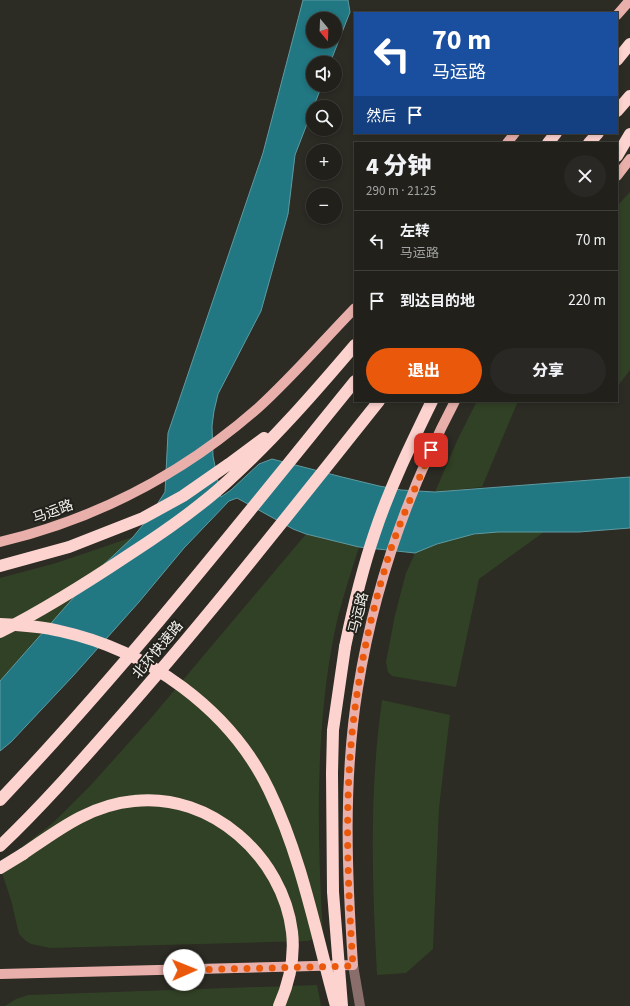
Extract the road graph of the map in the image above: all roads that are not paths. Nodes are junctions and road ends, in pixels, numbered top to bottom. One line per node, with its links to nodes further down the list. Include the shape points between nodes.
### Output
1 (630, 0): 2 (main road)
2 (618, 14)
3 (630, 44): 4 (highway)
4 (618, 59)
5 (630, 96): 6 (highway)
6 (618, 110)
7 (515, 134): 11 (main road)
8 (555, 134): 12 (highway)
9 (597, 134): 13 (highway)
10 (630, 134): 14 (highway)
11 (508, 142)
12 (549, 142)
13 (590, 142)
14 (618, 154)
15 (630, 159): 16 (main road)
16 (618, 175)
17 (354, 309): 24 (main road, 马运路, via 258,407 174,470 126,497 63,524)
18 (354, 346): 23 (highway)
19 (354, 382): 28 (highway, 北环快速路, via 120,668 61,736)
20 (378, 402): 29 (highway, 北环快速路, via 145,688 82,760)
21 (432, 402): 35 (highway, bridge, via 375,532 352,610 338,687 333,730 333,892)
22 (454, 402): 31 (main road, 马运路, via 436,438 388,557 366,643 352,735 348,836)
23 (253, 452): 25 (highway, via 143,518 69,547); 27 (highway, bridge, via 209,498 150,541 79,588)
24 (0, 542)
25 (0, 566)
26 (0, 624): 34 (highway, bridge, via 60,631 98,642 136,658 186,690 231,733 265,782 288,837 304,885)
27 (0, 632)
28 (0, 800)
29 (0, 846)
30 (0, 868): 33 (highway, bridge, via 73,820 112,804 142,800 167,801 213,817 254,850 270,871 286,904 293,954 288,981)
31 (353, 966): 32 (main road); 36 (street)
32 (0, 974)
33 (279, 1006)
34 (336, 1006)
35 (342, 1006)
36 (360, 1006)

